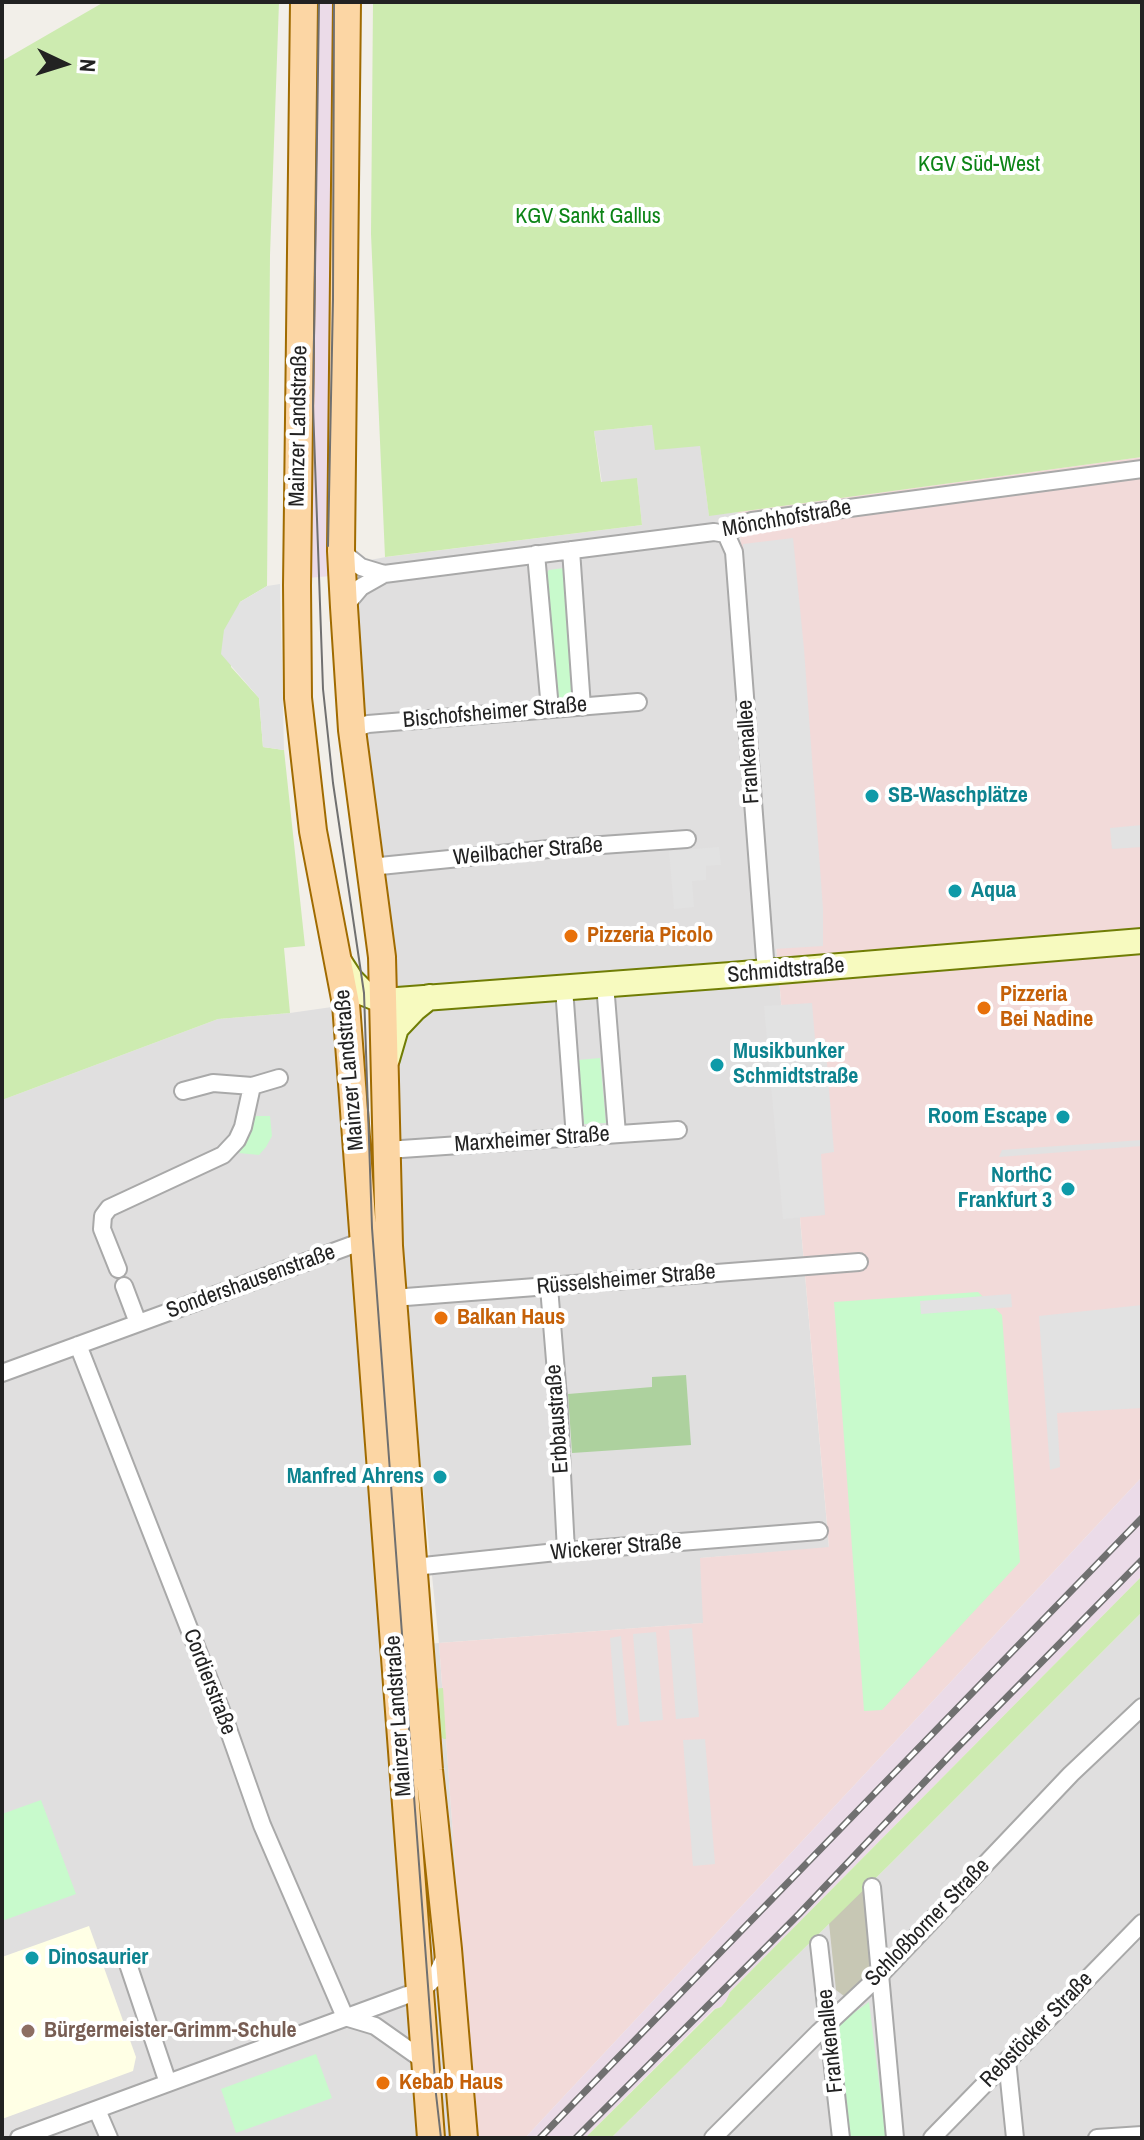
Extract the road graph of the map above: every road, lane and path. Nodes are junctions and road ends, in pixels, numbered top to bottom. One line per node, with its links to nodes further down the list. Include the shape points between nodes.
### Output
1 (304, 2): 17 (main road, Mainzer Landstraße, via 298,698 313,831)
2 (347, 2): 6 (main road, Mainzer Landstraße)
3 (1142, 469): 4 (street, Mönchhofstraße, via 752,521)
4 (726, 534): 5 (street, Mönchhofstraße); 18 (street, Frankenallee, via 734,552)
5 (571, 550): 7 (street, Mönchhofstraße); 11 (street)
6 (341, 551): 8 (street, via 361,567); 9 (main road, Mainzer Landstraße)
7 (536, 554): 8 (street, Mönchhofstraße); 12 (street)
8 (384, 574): 9 (street, Mönchhofstraße, via 361,587)
9 (344, 607): 13 (main road, Mainzer Landstraße)
10 (638, 702): 11 (street, Bischofsheimer Straße)
11 (582, 707): 12 (street, Bischofsheimer Straße)
12 (550, 709): 13 (street, Bischofsheimer Straße, via 368,724)
13 (352, 730): 15 (main road, Mainzer Landstraße)
14 (687, 839): 15 (street, Weilbacher Straße)
15 (370, 867): 22 (main road, Mainzer Landstraße)
16 (1142, 941): 18 (main road, Schmidtstraße)
17 (338, 960): 22 (main road, via 364,993); 23 (main road, Mainzer Landstraße)
18 (766, 972): 19 (main road, Schmidtstraße)
19 (605, 984): 20 (main road, Schmidtstraße); 29 (street)
20 (564, 988): 21 (main road, Schmidtstraße); 30 (street)
21 (429, 997): 22 (main road, Schmidtstraße); 24 (main road, via 396,1028)
22 (384, 1001): 23 (main road, via 358,1024); 24 (main road, Mainzer Landstraße)
23 (350, 1054): 32 (main road, Mainzer Landstraße)
24 (386, 1065): 31 (main road, Mainzer Landstraße)
25 (279, 1078): 26 (street)
26 (252, 1086): 27 (street, via 213,1083); 34 (street, via 243,1127 223,1155 109,1208 103,1216 102,1229)
27 (183, 1091)
28 (678, 1130): 29 (street, Marxheimer Straße)
29 (617, 1134): 30 (street, Marxheimer Straße)
30 (575, 1138): 31 (street, Marxheimer Straße)
31 (387, 1150): 37 (main road, Mainzer Landstraße)
32 (363, 1241): 38 (street, Sondershausenstraße); 51 (main road, Mainzer Landstraße)
33 (859, 1262): 36 (street, Rüsselsheimer Straße)
34 (118, 1269)
35 (124, 1286): 38 (street, Sondershausenstraße)
36 (549, 1287): 37 (street, Rüsselsheimer Straße); 42 (street, Erbbaustraße)
37 (393, 1298): 43 (main road, Mainzer Landstraße)
38 (138, 1323): 39 (street, Sondershausenstraße)
39 (78, 1345): 40 (street, Sondershausenstraße); 53 (street, Cordierstraße, via 262,1825)
40 (2, 1373)
41 (819, 1531): 42 (street, Wickerer Straße)
42 (566, 1551): 43 (street, Wickerer Straße)
43 (414, 1567): 48 (main road, Mainzer Landstraße)
44 (1142, 1707): 50 (street, Schloßborner Straße)
45 (872, 1887): 50 (street)
46 (1142, 1923): 55 (street, Rebstöcker Straße)
47 (819, 1944): 54 (street, Frankenallee)
48 (448, 1949): 51 (street, via 435,1978); 52 (main road, Mainzer Landstraße)
49 (126, 1958): 57 (street)
50 (880, 1975): 54 (street, Schloßborner Straße); 66 (street)
51 (420, 1992): 52 (street); 53 (street); 56 (main road, Mainzer Landstraße)
52 (454, 2011): 63 (main road, Mainzer Landstraße)
53 (345, 2017): 56 (street, via 375,2026); 57 (street)
54 (829, 2022): 64 (street, Schloßborner Straße); 65 (street, Frankenallee)
55 (1007, 2060): 67 (street, Rebstöcker Straße); 68 (street)
56 (426, 2062): 62 (main road, Mainzer Landstraße)
57 (168, 2083): 58 (street)
58 (97, 2110): 60 (street); 61 (street)
59 (1142, 2135): 69 (street)
60 (19, 2138)
61 (109, 2138)
62 (431, 2138)
63 (464, 2138)
64 (713, 2138)
65 (841, 2138)
66 (895, 2138)
67 (932, 2138)
68 (1015, 2138)
69 (1097, 2138)

